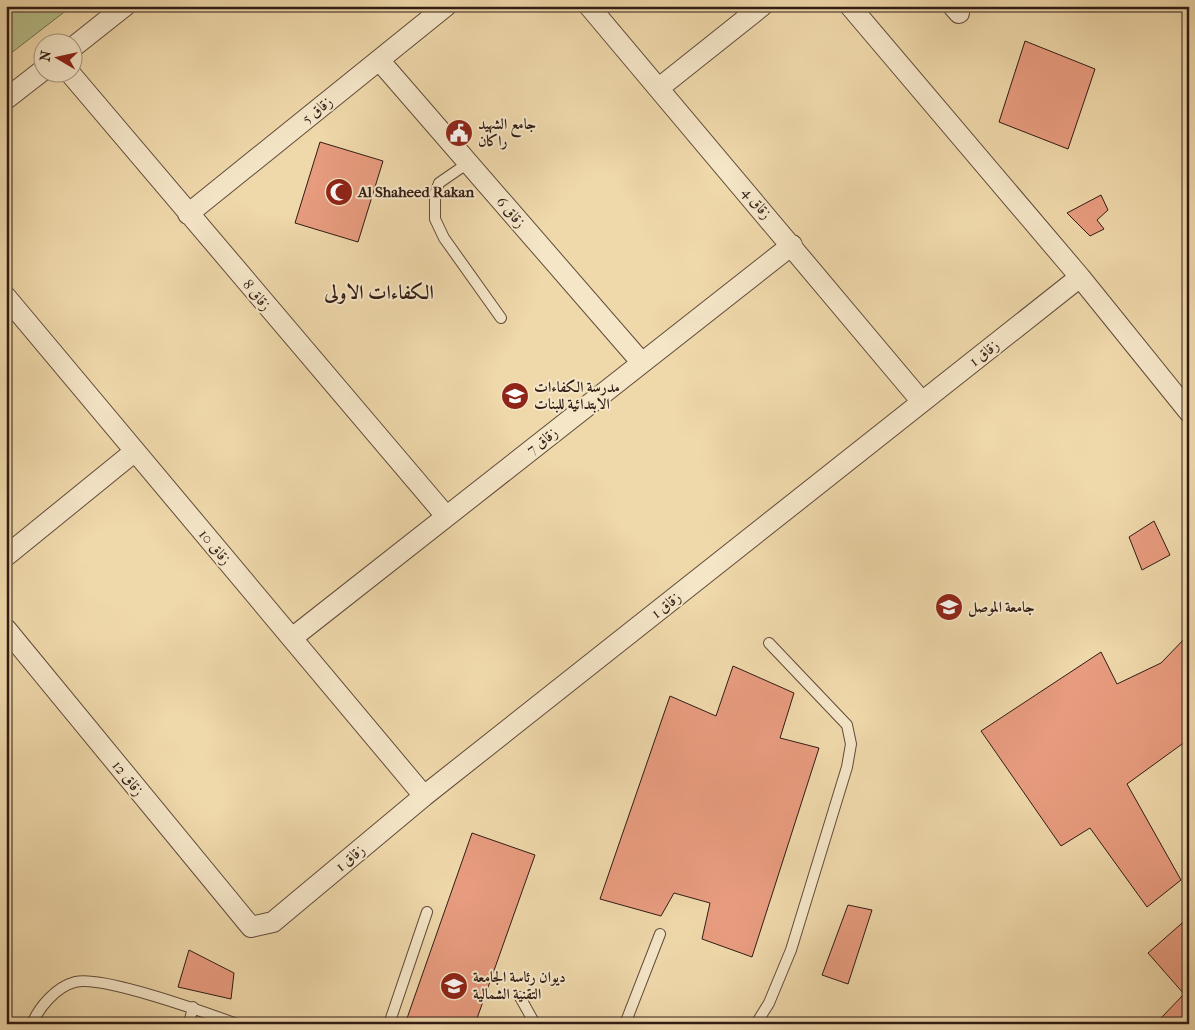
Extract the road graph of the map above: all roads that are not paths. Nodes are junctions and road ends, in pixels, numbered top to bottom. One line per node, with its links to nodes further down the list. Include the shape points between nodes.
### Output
1 (125, 6): 6 (street)
2 (446, 6): 7 (street, زقاق 5)
3 (589, 6): 10 (street, زقاق 4)
4 (762, 6): 10 (street)
5 (850, 6): 15 (street)
6 (82, 40)
7 (379, 60): 12 (street, زقاق 6); 13 (street, زقاق 5)
8 (32, 79): 11 (street)
9 (77, 82): 13 (street, زقاق 8)
10 (659, 88): 14 (street, زقاق 4)
11 (6, 99)
12 (468, 163): 17 (lane, via 439,183 434,194 435,219 444,238); 18 (street, زقاق 6)
13 (188, 214): 22 (street, زقاق 8)
14 (792, 246): 18 (street, زقاق 7); 19 (street, زقاق 4)
15 (1080, 277): 19 (street, زقاق 1); 20 (street)
16 (6, 297): 21 (street, زقاق 10)
17 (501, 318)
18 (642, 363): 22 (street, زقاق 7)
19 (922, 402): 27 (street, زقاق 1)
20 (1189, 412)
21 (134, 452): 23 (street); 25 (street, زقاق 10)
22 (446, 516): 25 (street, زقاق 7)
23 (6, 556)
24 (6, 629): 29 (street, زقاق 12)
25 (292, 638): 27 (street, زقاق 10)
26 (769, 643): 39 (lane, via 836,711 847,725 851,744 791,950 769,1003)
27 (424, 796): 29 (street, زقاق 1, via 273,922)
28 (428, 912): 36 (lane)
29 (251, 927)
30 (660, 934): 38 (lane)
31 (520, 997): 37 (lane)
32 (193, 1007): 33 (lane, via 101,983 75,982 54,994 37,1012); 34 (lane); 35 (lane)
33 (32, 1024)
34 (189, 1024)
35 (237, 1024)
36 (389, 1024)
37 (535, 1024)
38 (625, 1024)
39 (756, 1024)

